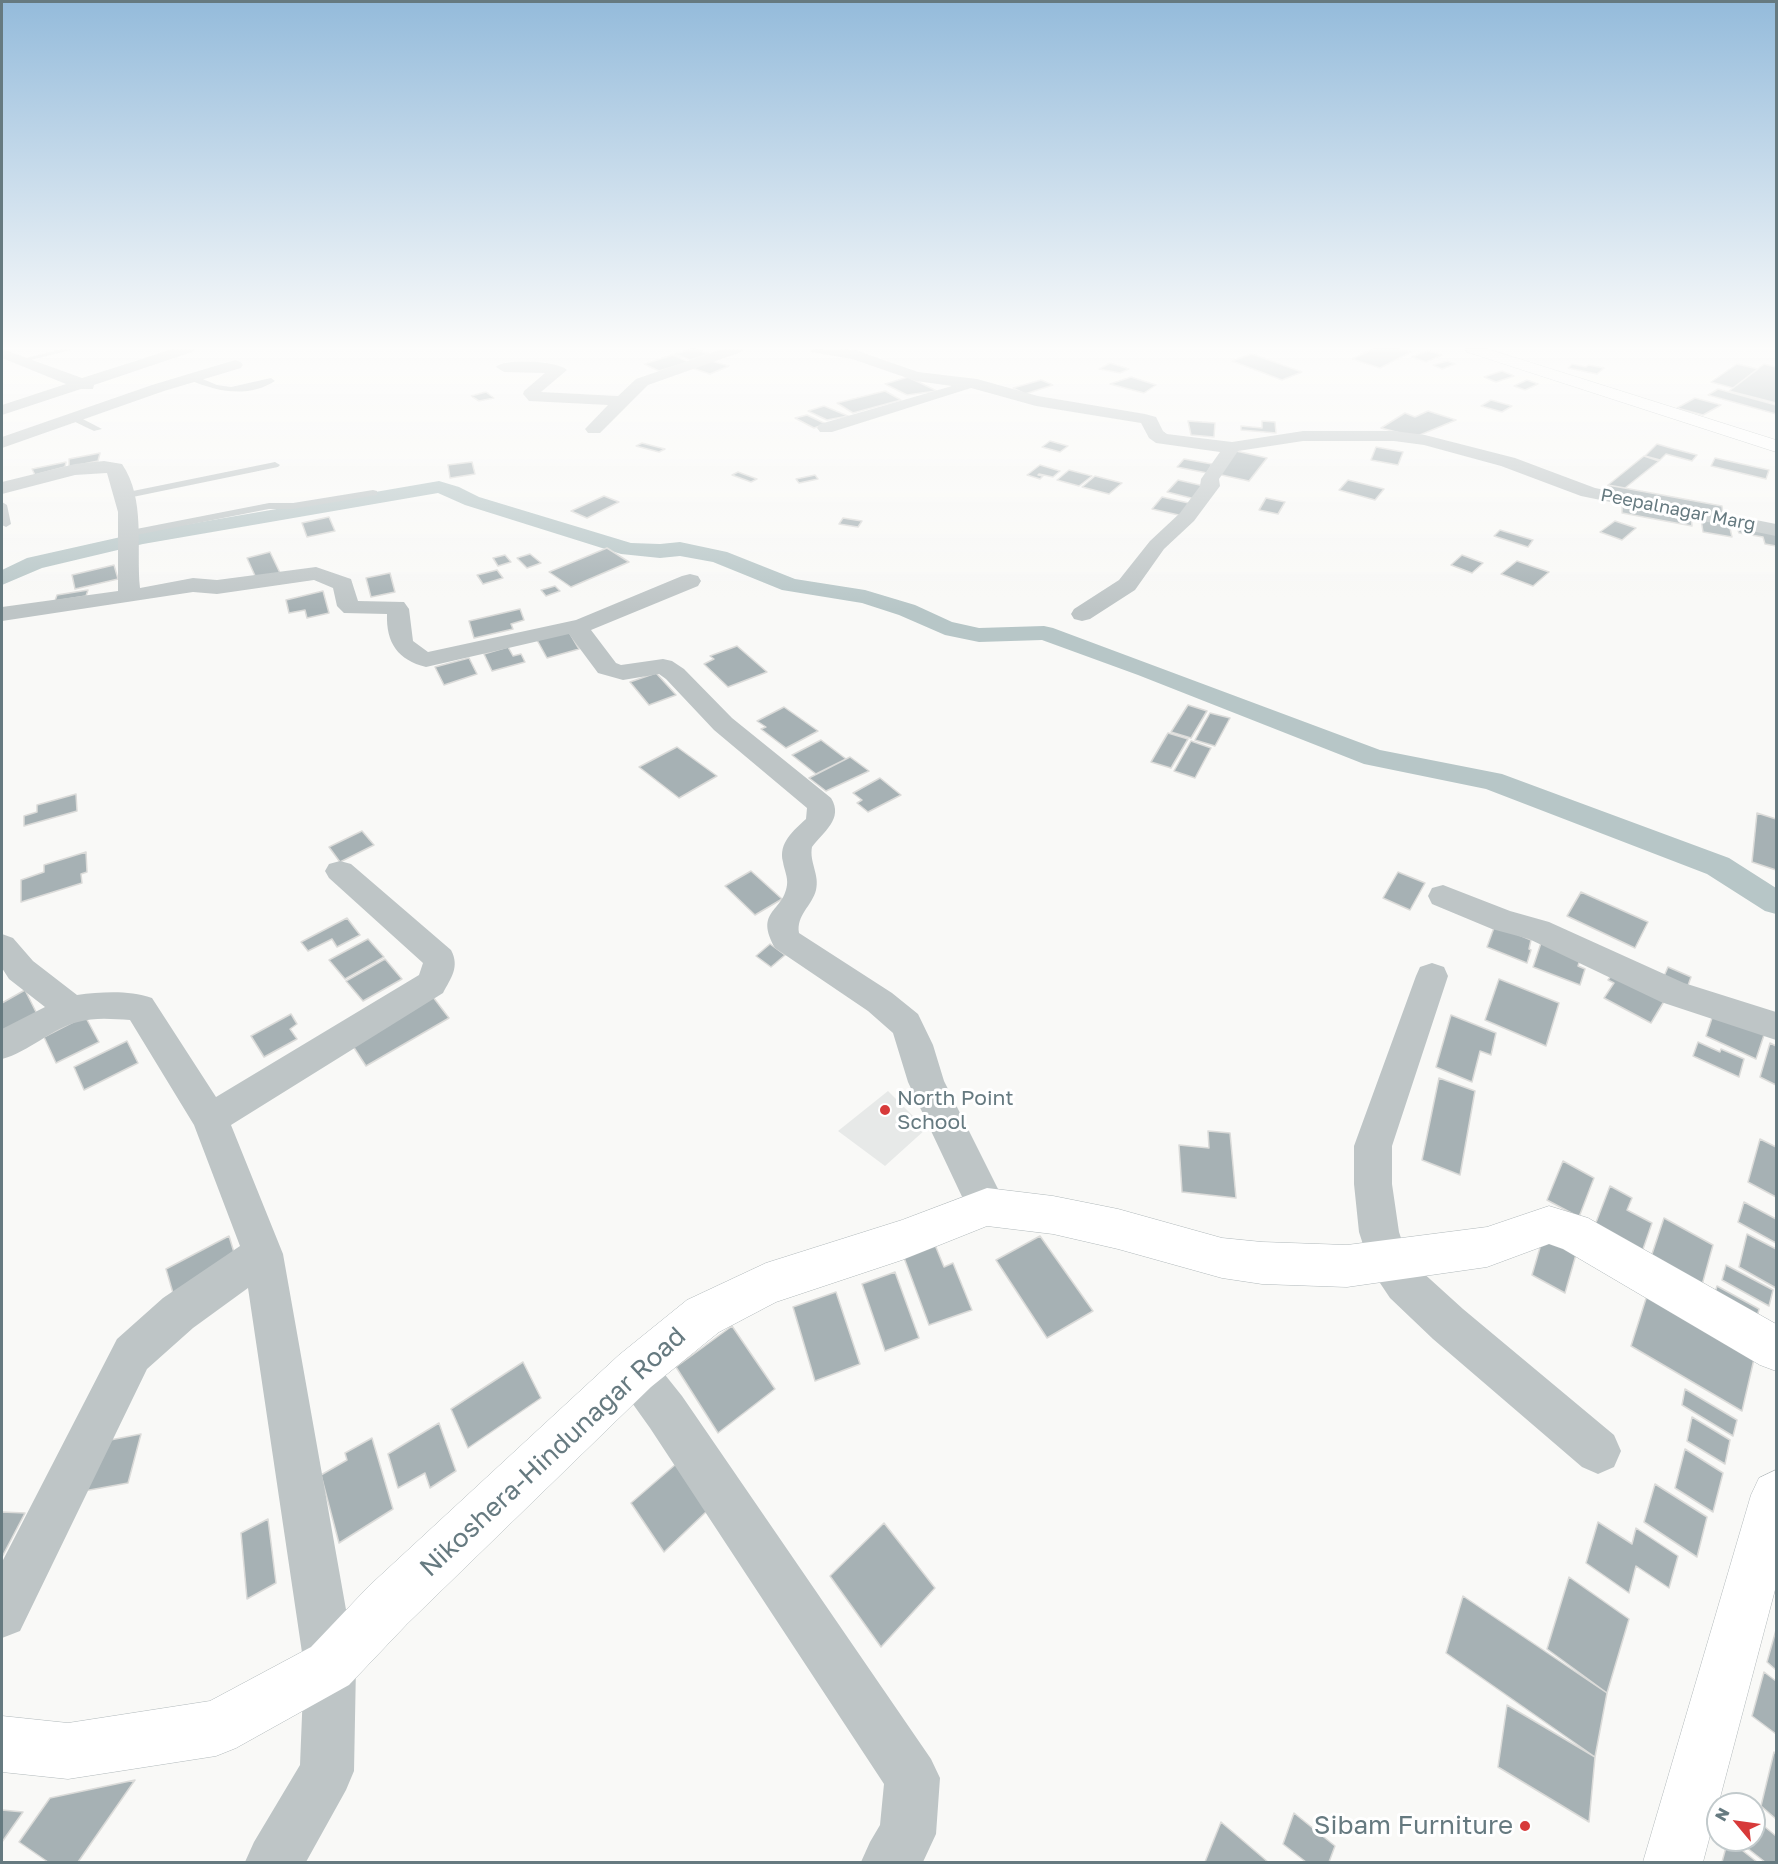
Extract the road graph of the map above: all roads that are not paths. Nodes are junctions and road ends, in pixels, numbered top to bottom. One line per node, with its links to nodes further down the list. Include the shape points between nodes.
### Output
1 (22, 436): 4 (street)
2 (1157, 436): 6 (street, Peepalnagar Marg, via 1168,441)
3 (1745, 436): 5 (main road)
4 (2, 443)
5 (1776, 446)
6 (1232, 447): 13 (street, Peepalnagar Marg, via 1303,436 1425,440 1508,462 1588,492); 18 (street, via 1187,517 1157,545 1126,585)
7 (275, 465): 10 (lane)
8 (2, 489): 10 (street, via 104,465 115,468)
9 (373, 493): 14 (lane, via 269,506)
10 (123, 496): 14 (street)
11 (2, 505): 12 (lane)
12 (6, 524)
13 (1776, 530)
14 (126, 539): 16 (street)
15 (690, 581): 19 (street)
16 (130, 596): 17 (street); 19 (street, via 193,585 218,587 316,573 343,584 348,606 352,608 396,607 397,633 408,653 426,660 562,627)
17 (2, 614)
18 (1082, 614)
19 (577, 628): 28 (street, via 607,668 623,673 663,666 675,674 723,724 821,805 823,815 819,823 797,847 796,862 804,883 800,896 782,918 781,929 786,940 880,1002 906,1024 926,1082)
20 (340, 871): 27 (street, via 440,959 440,971 431,984)
21 (1443, 896): 25 (street, via 1503,921 1538,930 1673,993)
22 (2, 946): 24 (street, via 21,970)
23 (1432, 976): 30 (street, via 1373,1146 1379,1232)
24 (70, 1009): 26 (street); 27 (street, via 140,1007)
25 (1776, 1026)
26 (2, 1046)
27 (210, 1119): 29 (street)
28 (987, 1208): 30 (main road, Nikoshera-Hindunagar Road, via 1075,1220 1222,1258 1347,1266); 32 (main road, Nikoshera-Hindunagar Road, via 766,1284 703,1316)
29 (263, 1254): 35 (street, via 155,1330 132,1354); 36 (street)
30 (1388, 1260): 31 (main road, Nikoshera-Hindunagar Road, via 1487,1247 1549,1225 1560,1227); 33 (street, via 1404,1284)
31 (1776, 1349)
32 (635, 1371): 36 (main road, Nikoshera-Hindunagar Road, via 388,1605); 39 (street, via 912,1778 908,1834)
33 (1599, 1451)
34 (1776, 1495): 40 (main road)
35 (2, 1613)
36 (330, 1666): 37 (main road, Nikoshera-Hindunagar Road, via 216,1728 68,1751); 38 (street, via 327,1771)
37 (2, 1744)
38 (274, 1863)
39 (890, 1863)
40 (1672, 1863)

